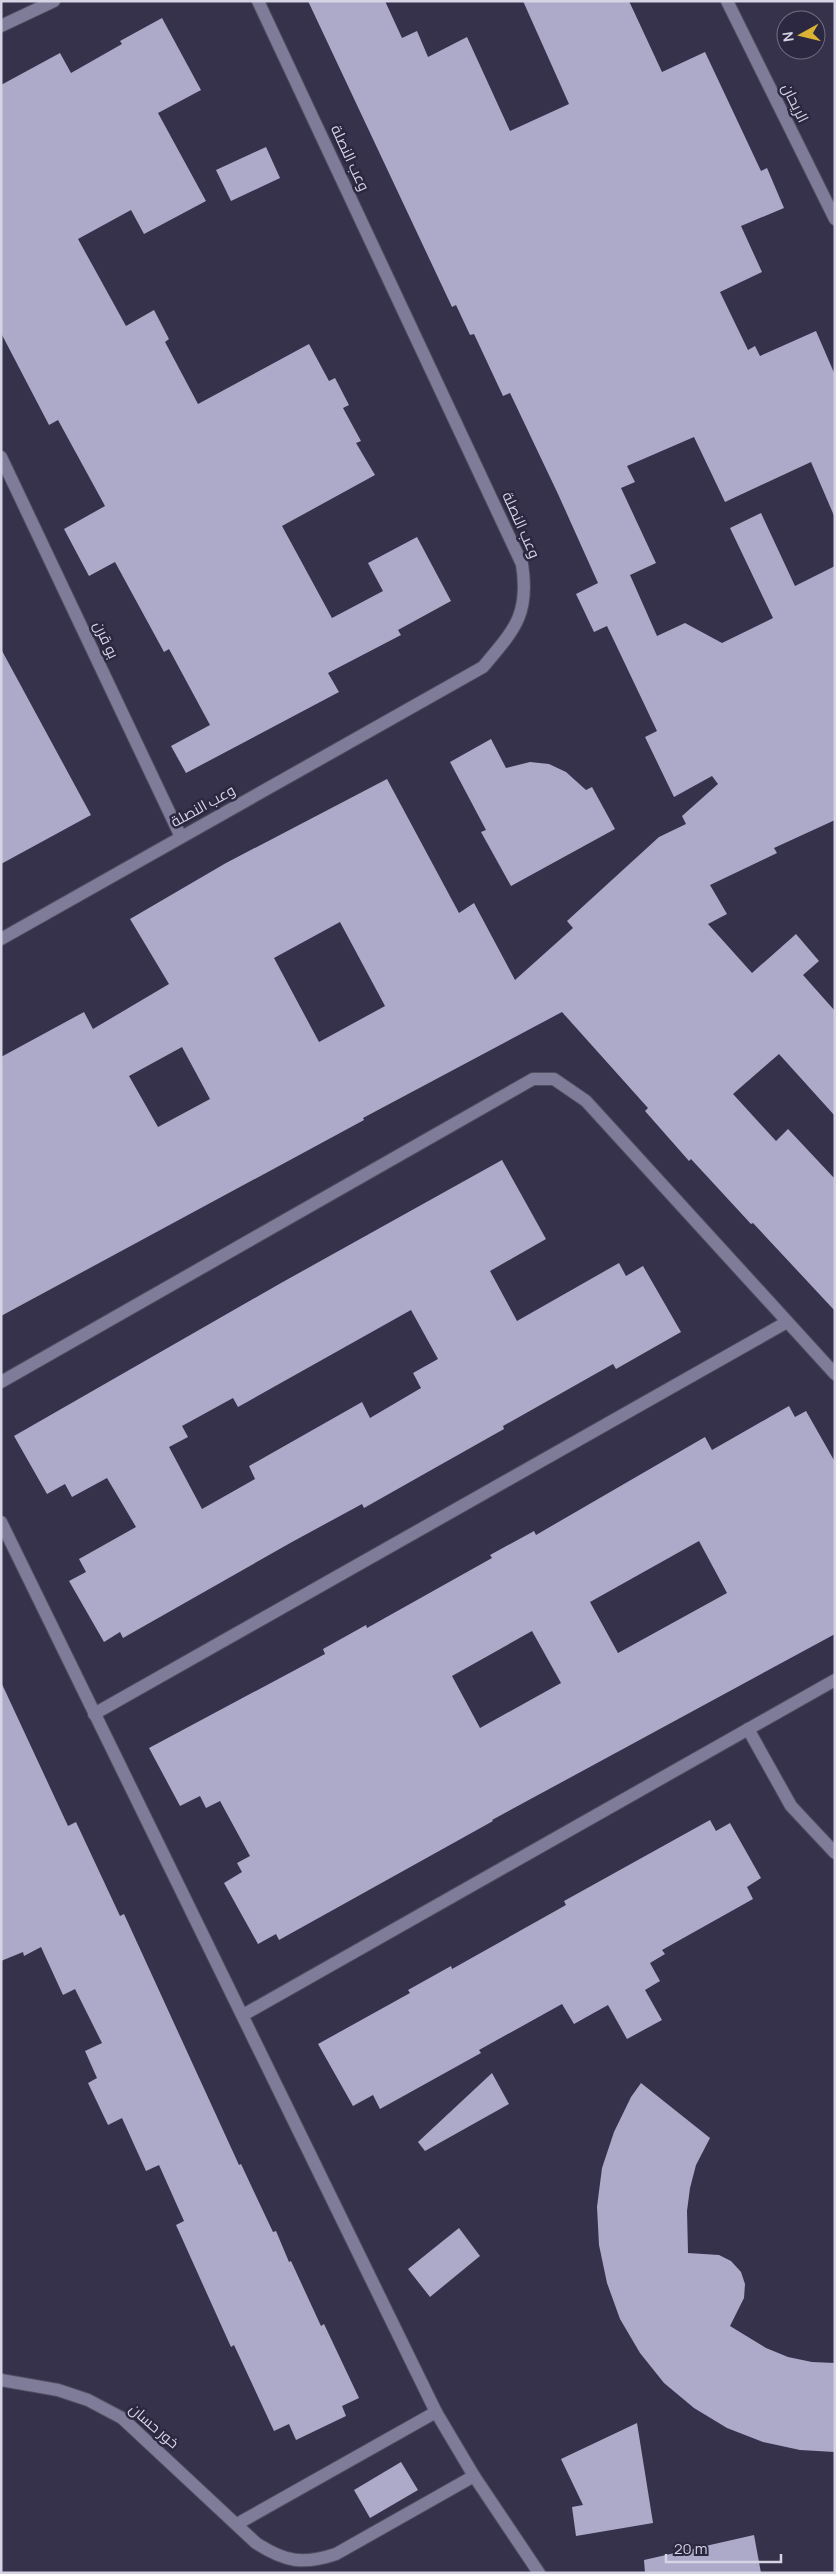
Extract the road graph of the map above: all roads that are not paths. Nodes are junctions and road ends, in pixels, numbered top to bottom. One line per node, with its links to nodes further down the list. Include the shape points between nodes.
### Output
1 (54, 1): 4 (street)
2 (258, 1): 7 (street, وعب النصلة, via 522,564 526,589 520,618 483,668)
3 (727, 1): 5 (street, الريحان)
4 (1, 26)
5 (835, 219)
6 (1, 457): 7 (street, بو قرن)
7 (181, 837): 8 (street, وعب النصلة)
8 (1, 938)
9 (787, 1322): 10 (street); 11 (street, via 586,1101 554,1079 533,1079); 14 (street)
10 (835, 1374)
11 (1, 1382)
12 (1, 1522): 14 (street)
13 (835, 1680): 15 (street)
14 (94, 1714): 17 (street)
15 (748, 1729): 16 (street, via 791,1806); 17 (street)
16 (835, 1853)
17 (242, 2015): 19 (street)
18 (1, 2380): 21 (street, خور حسان, via 66,2393 88,2400 122,2418)
19 (436, 2412): 20 (street); 21 (street)
20 (474, 2476): 21 (street, خور حسان, via 370,2536 315,2561 294,2561 274,2555); 22 (street)
21 (237, 2524)
22 (539, 2573)

